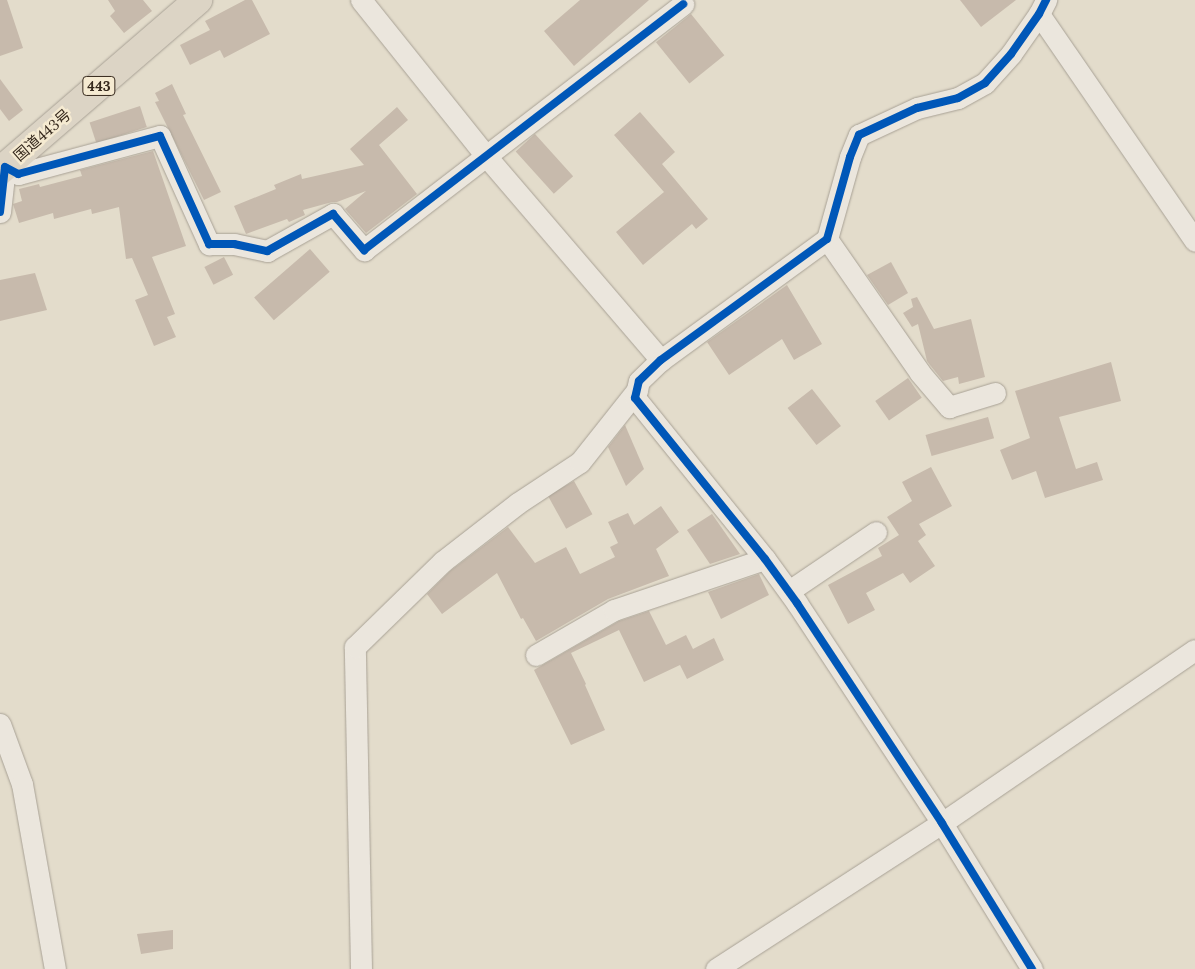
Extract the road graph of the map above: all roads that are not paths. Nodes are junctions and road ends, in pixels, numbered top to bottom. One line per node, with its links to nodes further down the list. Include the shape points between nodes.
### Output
1 (361, 0): 5 (street)
2 (185, 4): 6 (highway, 国道443号 / 443)
3 (683, 4): 5 (street)
4 (1041, 6): 8 (street, via 1010,54 985,83 958,98 917,108 859,135); 9 (street)
5 (486, 156): 6 (street, via 364,250 333,214 267,251 234,244 209,244 160,136 18,174); 10 (street)
6 (3, 169): 7 (street)
7 (0, 212)
8 (827, 239): 10 (street); 12 (street, via 920,373 949,407)
9 (1195, 241)
10 (661, 360): 11 (street, via 639,381)
11 (637, 390): 14 (street, via 635,398); 21 (street, via 580,462 518,503 442,562 355,647)
12 (995, 393)
13 (876, 532): 15 (street)
14 (765, 559): 15 (street); 17 (street, via 614,610)
15 (789, 591): 19 (street)
16 (1195, 650): 19 (street)
17 (536, 655)
18 (0, 724): 20 (street, via 22,784)
19 (942, 824): 22 (street); 23 (street)
20 (55, 969)
21 (361, 969)
22 (716, 969)
23 (1032, 969)

